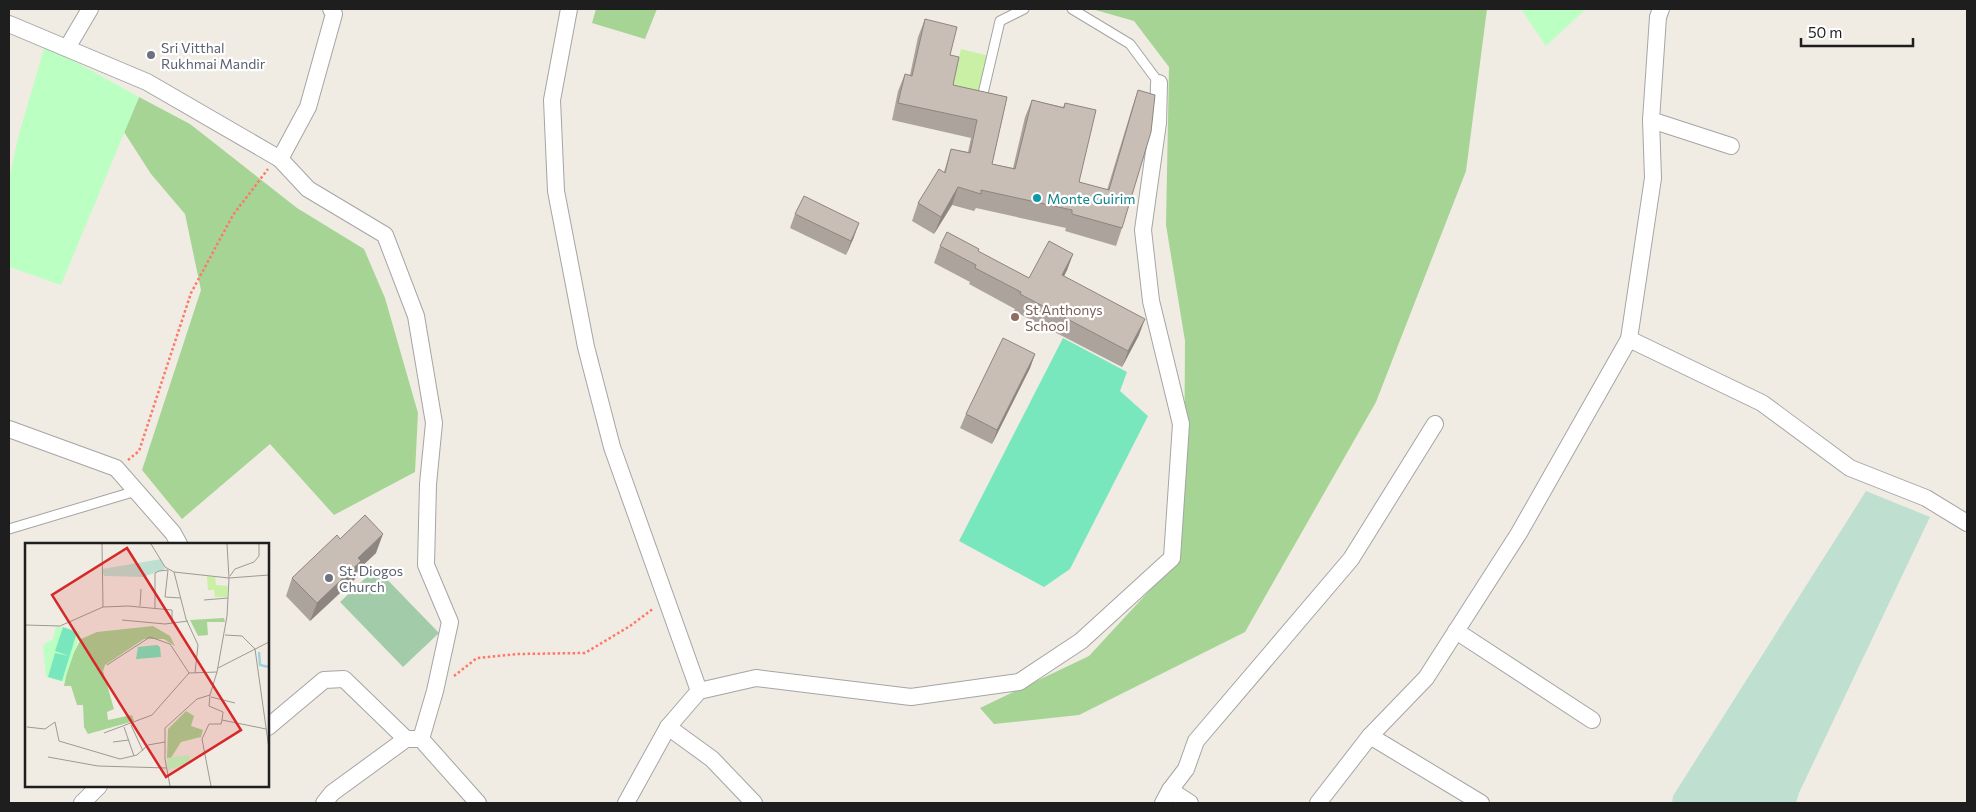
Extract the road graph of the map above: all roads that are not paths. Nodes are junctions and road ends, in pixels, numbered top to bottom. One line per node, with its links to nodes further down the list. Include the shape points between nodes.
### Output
1 (90, 9): 8 (street)
2 (331, 9): 13 (street, via 334,14 308,107)
3 (569, 9): 22 (street, via 552,100 556,191 586,347 610,438)
4 (1024, 9): 10 (lane, via 1000,21)
5 (1072, 9): 9 (lane, via 1130,44)
6 (1661, 9): 11 (street)
7 (9, 24): 8 (street)
8 (67, 48): 13 (street, via 147,82)
9 (1159, 83): 22 (street, via 1158,123 1143,230 1151,301 1181,424 1172,558 1081,641 1019,682 911,697 756,678)
10 (981, 103)
11 (1651, 120): 12 (street); 14 (street, via 1653,178)
12 (1731, 146)
13 (279, 159): 27 (street, via 308,189 385,235 416,316 434,423 428,484 426,565 450,622 435,690)
14 (1629, 339): 18 (street, via 1762,403 1850,468 1926,498); 21 (street, via 1519,533)
15 (1435, 424): 29 (street, via 1351,558 1196,742 1186,769)
16 (9, 429): 17 (street, via 116,468)
17 (136, 491): 19 (lane); 20 (street)
18 (1967, 523)
19 (9, 529)
20 (178, 543)
21 (1456, 631): 23 (street); 26 (street, via 1426,678)
22 (699, 691): 25 (street)
23 (1592, 720)
24 (269, 726): 27 (street, via 324,680 344,678)
25 (668, 726): 33 (street); 34 (street, via 712,759)
26 (1370, 736): 36 (street); 37 (street)
27 (414, 739): 31 (street, via 332,793); 32 (street)
28 (98, 787): 30 (street)
29 (1166, 797): 35 (street)
30 (82, 803)
31 (324, 803)
32 (478, 803)
33 (626, 803)
34 (754, 803)
35 (1190, 803)
36 (1318, 803)
37 (1481, 803)

